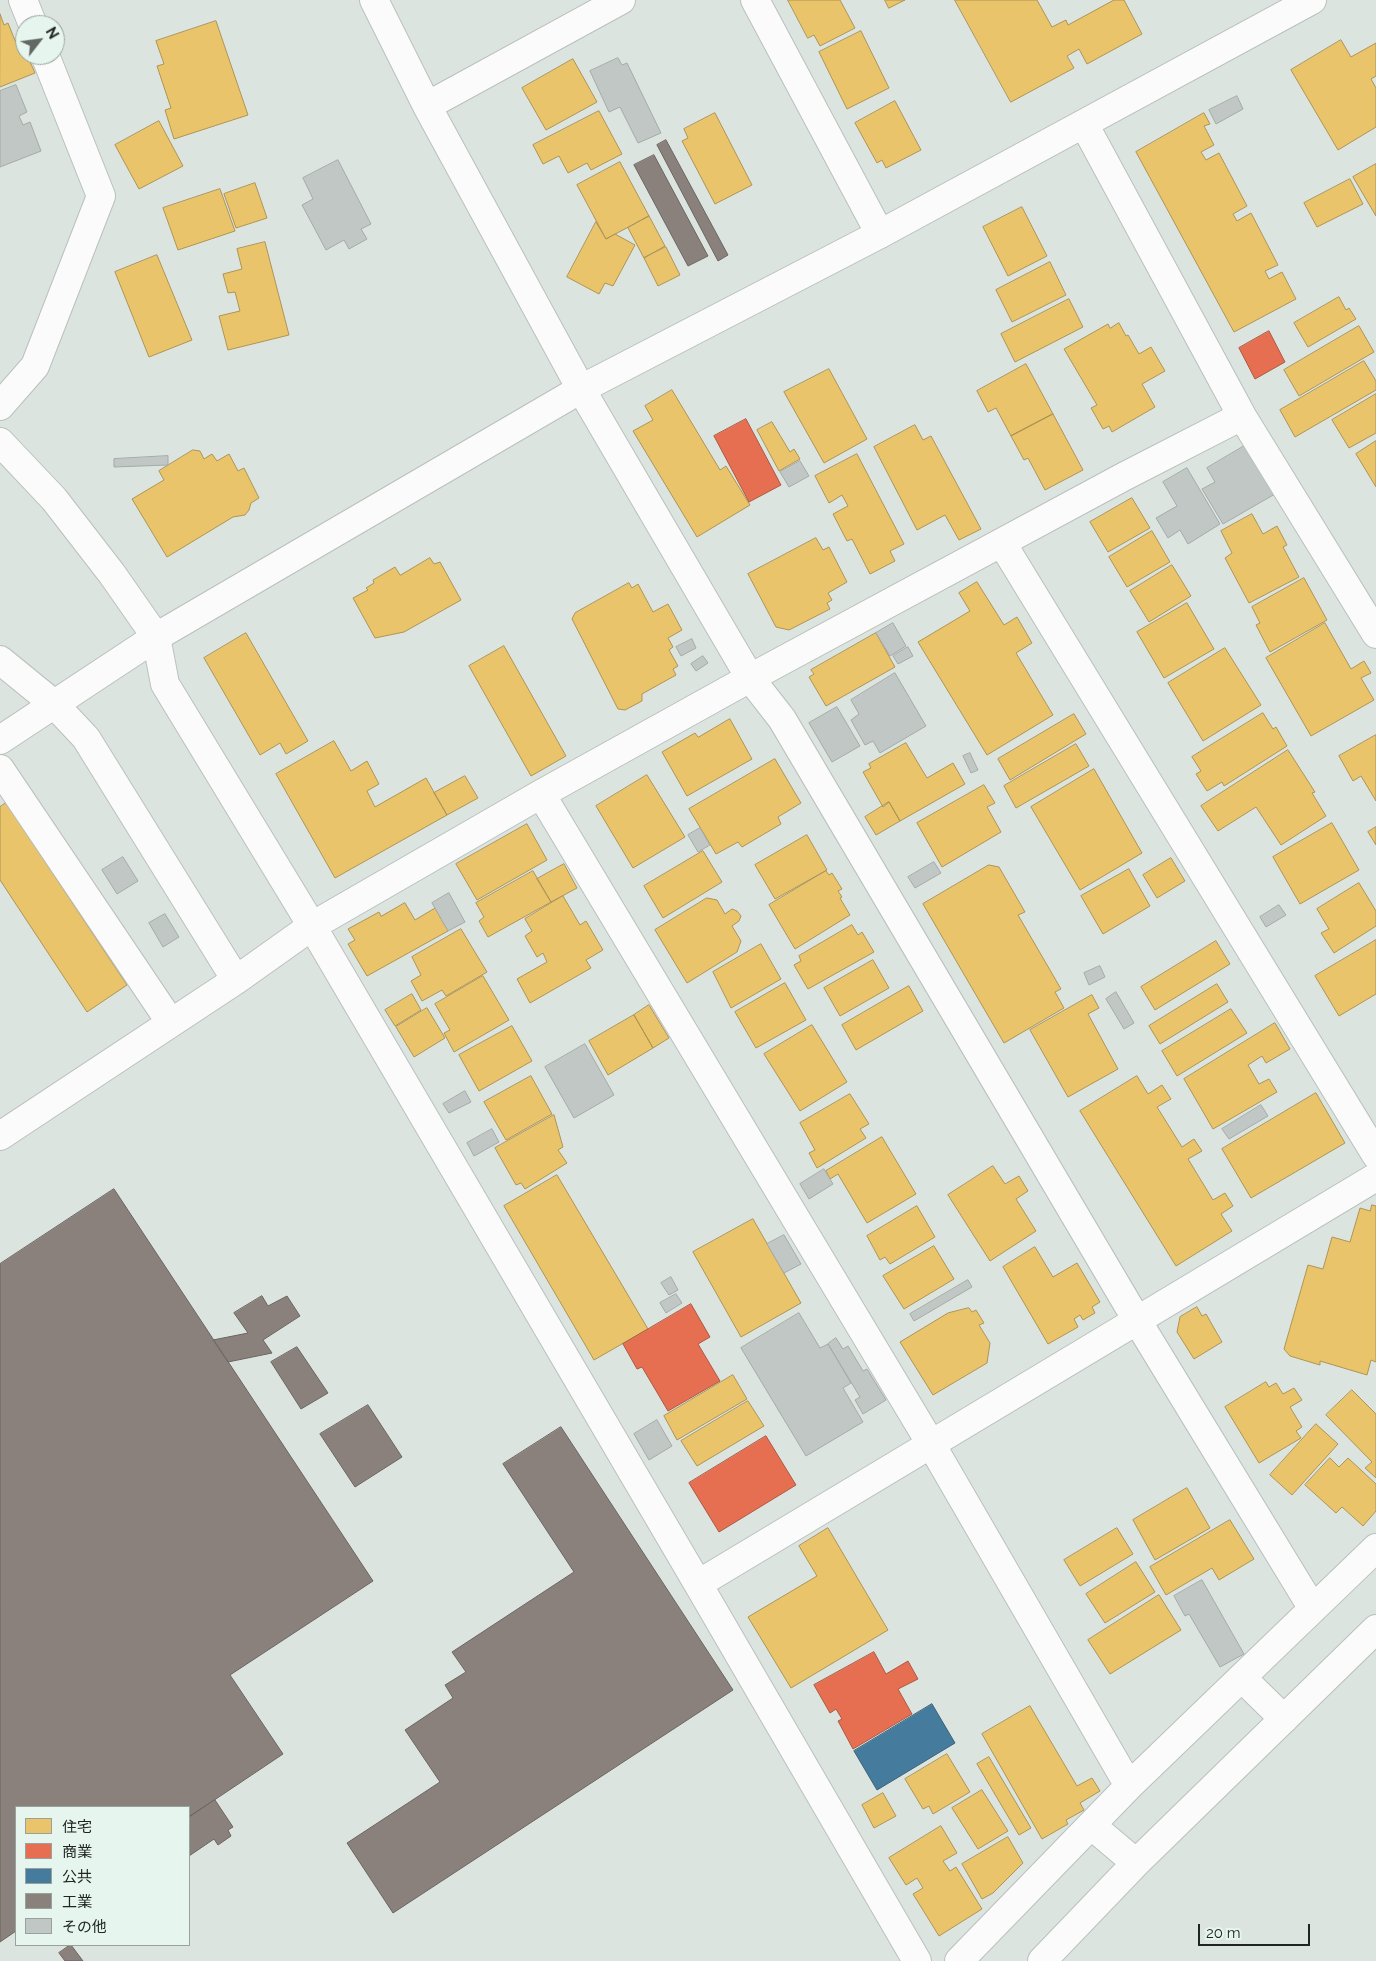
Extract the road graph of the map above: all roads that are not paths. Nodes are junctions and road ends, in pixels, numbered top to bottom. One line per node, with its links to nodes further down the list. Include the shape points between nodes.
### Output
1 (23, 0): 6 (street)
2 (374, 0): 8 (street)
3 (621, 0): 8 (street)
4 (755, 0): 10 (street)
5 (1312, 0): 9 (street)
6 (29, 15)
7 (49, 65): 12 (street, via 101,196 35,366)
8 (427, 106): 11 (street)
9 (1084, 124): 10 (street); 13 (street)
10 (880, 234): 11 (street)
11 (581, 389): 17 (street); 19 (street)
12 (0, 406)
13 (1242, 416): 15 (street); 16 (street)
14 (0, 442): 17 (street, via 54,499)
15 (1002, 543): 19 (street); 28 (street)
16 (1376, 634)
17 (156, 637): 20 (street); 24 (street, via 165,684)
18 (0, 660): 20 (street)
19 (750, 678): 23 (street); 30 (street, via 782,719)
20 (54, 704): 21 (street); 25 (street, via 86,738)
21 (0, 740)
22 (0, 769): 26 (street)
23 (541, 794): 24 (street); 31 (street)
24 (312, 926): 25 (street); 33 (street)
25 (236, 980): 26 (street)
26 (171, 1023): 27 (street)
27 (3, 1128)
28 (1376, 1154)
29 (1376, 1177): 30 (street)
30 (1138, 1322): 31 (street); 34 (street)
31 (931, 1444): 33 (street); 38 (street)
32 (1376, 1548): 34 (street)
33 (698, 1584): 41 (street)
34 (1313, 1609): 36 (street)
35 (1376, 1629): 37 (street)
36 (1242, 1678): 37 (street); 38 (street)
37 (1284, 1719): 40 (street)
38 (1129, 1786): 39 (street)
39 (1091, 1825): 40 (street); 42 (street)
40 (1136, 1863): 43 (street)
41 (917, 1961)
42 (958, 1961)
43 (1042, 1961)

